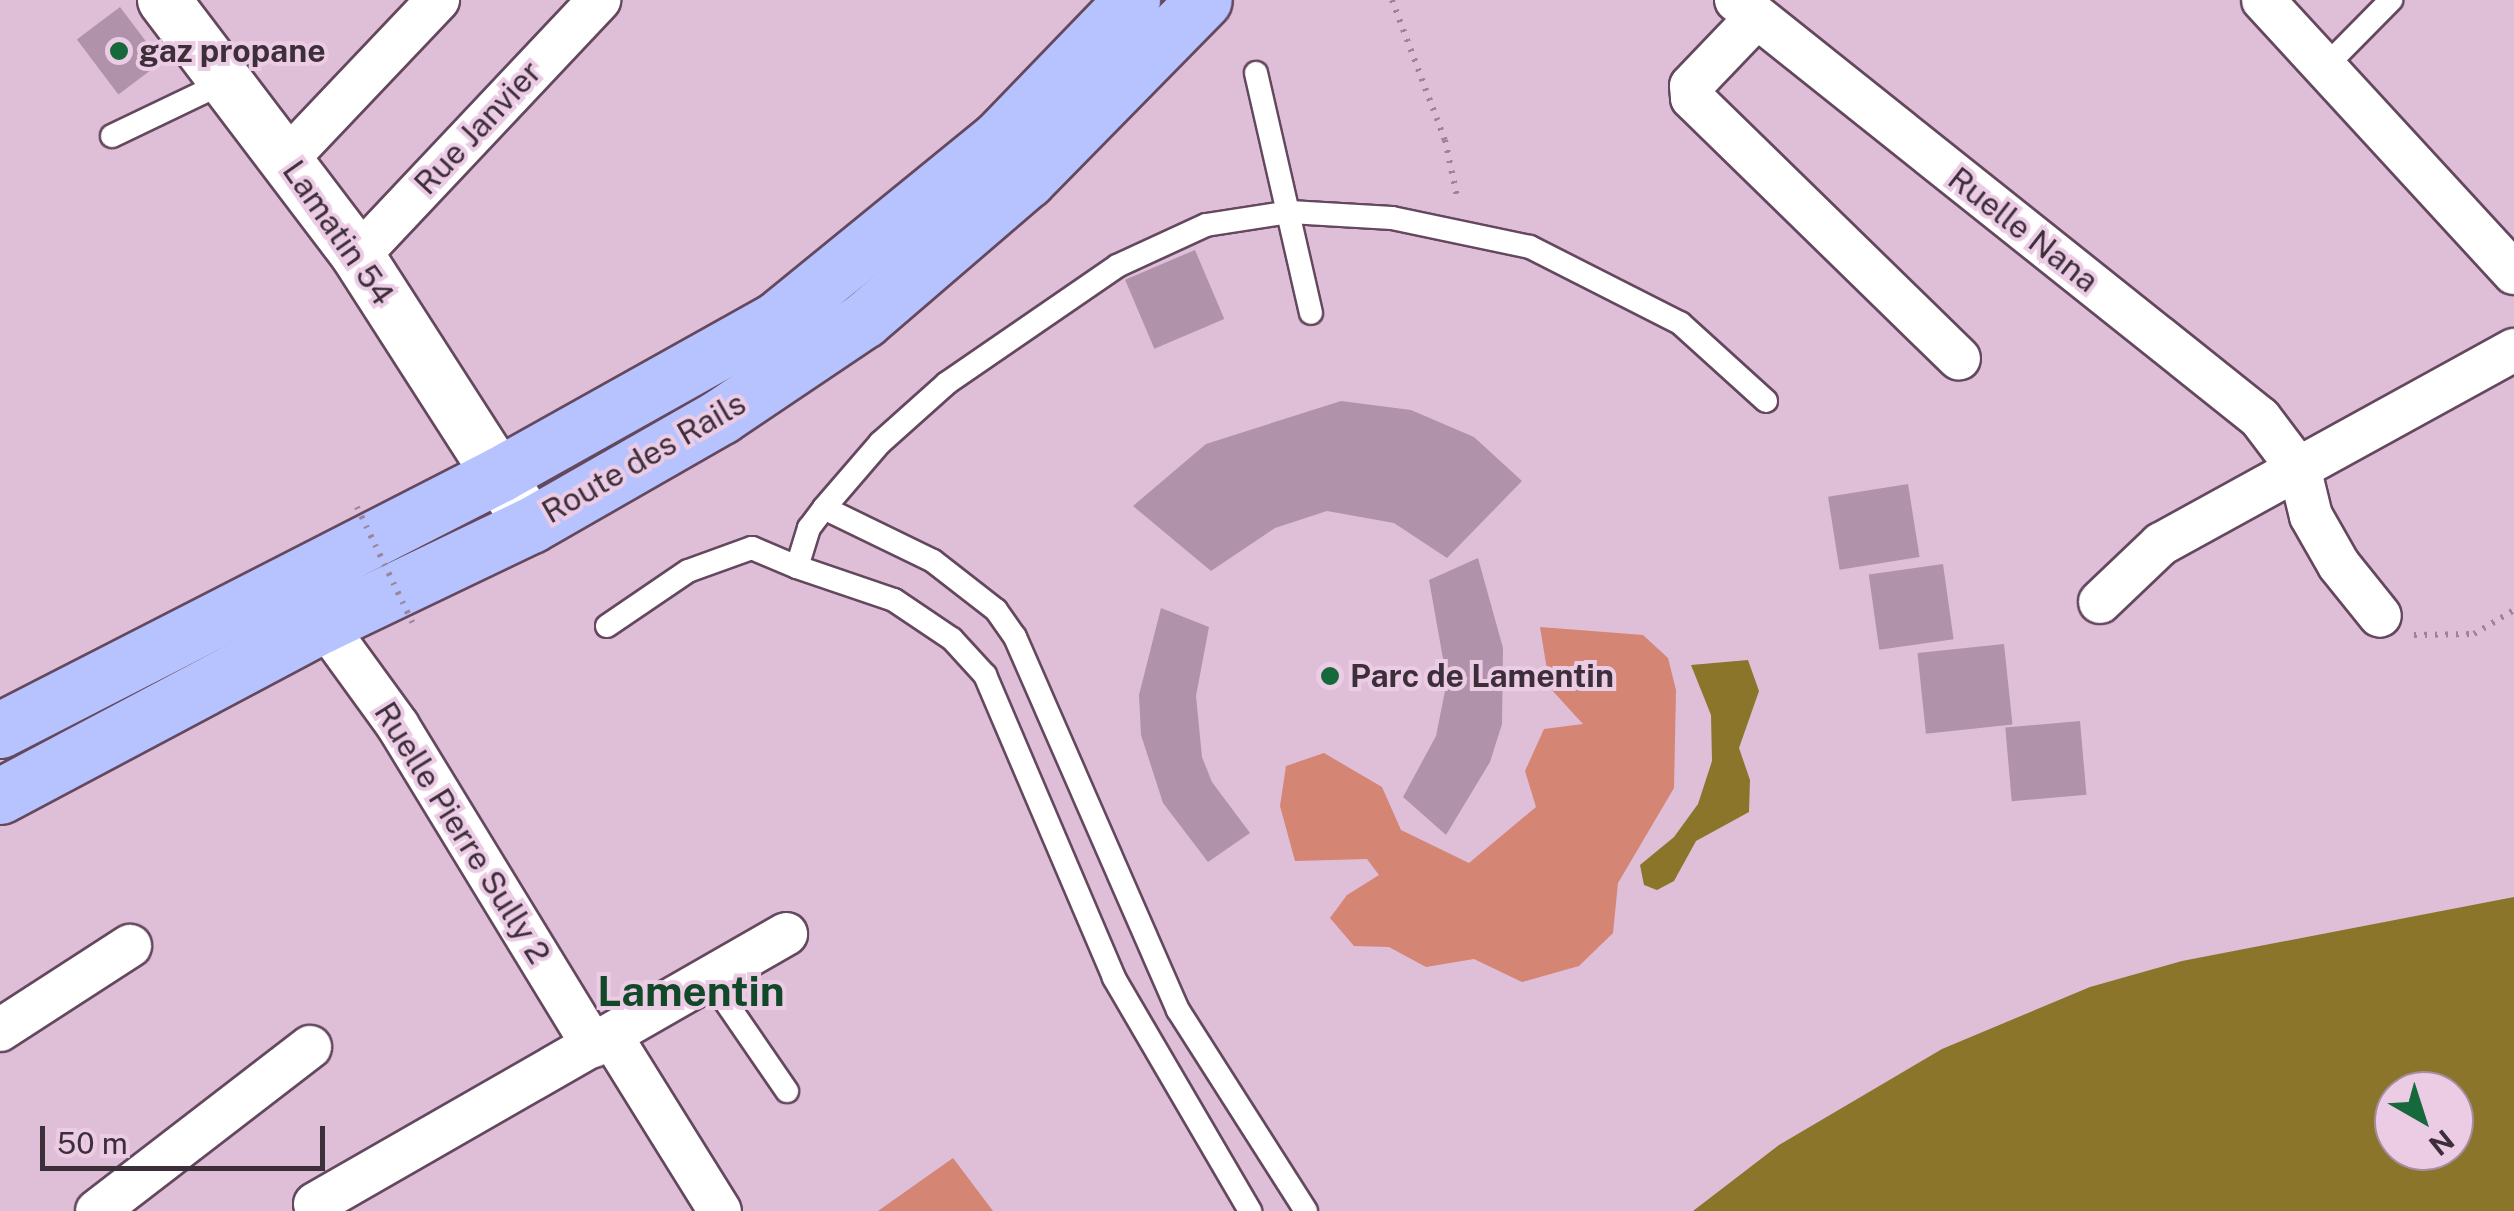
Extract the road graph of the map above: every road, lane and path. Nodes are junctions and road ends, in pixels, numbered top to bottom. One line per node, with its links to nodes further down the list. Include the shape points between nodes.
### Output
1 (164, 0): 12 (street, Lamatin 54)
2 (438, 0): 14 (street)
3 (598, 0): 17 (street, Rue Janvier)
4 (1132, 0): 24 (main road, Route des Rails, via 998,139 776,320)
5 (1204, 0): 27 (main road, Route des Rails, via 1027,180 864,320 721,416)
6 (1392, 0): 16 (path, via 1445,140)
7 (2262, 0): 10 (street)
8 (2390, 0): 10 (lane)
9 (1745, 10): 21 (street, via 1691,86 1692,98); 23 (street, Ruelle Nana, via 2260,418)
10 (2326, 66): 18 (street)
11 (1256, 73): 15 (lane)
12 (227, 82): 13 (lane); 14 (street, Lamatin 54)
13 (112, 136)
14 (286, 160): 17 (street, Lamatin 54)
15 (1290, 212): 16 (lane, via 1392,218); 19 (lane); 26 (lane, via 1168,239 1058,303 880,442)
16 (1460, 233): 22 (lane, via 1530,247 1611,283 1680,323)
17 (358, 256): 24 (street, Lamatin 54)
18 (2514, 273)
19 (1311, 313)
20 (2514, 350): 23 (street)
21 (1959, 358)
22 (1766, 401)
23 (2300, 470): 29 (street, via 2161,544); 31 (street, Ruelle Nana, via 2320,532)
24 (500, 474): 27 (street, Lamatin 54); 35 (main road, Route des Rails)
25 (357, 507): 33 (path, bridge)
26 (824, 508): 28 (lane, via 809,528); 48 (lane, via 933,561 996,610 1014,637 1178,1010)
27 (531, 525): 32 (main road, Route des Rails)
28 (797, 567): 34 (lane, via 752,548 688,571); 47 (lane, via 894,600 952,639 985,675 1114,978)
29 (2100, 602)
30 (2514, 610): 31 (path, via 2474,634 2427,640)
31 (2380, 616)
32 (324, 624): 36 (main road, Route des Rails); 41 (street, Ruelle Pierre Sully 2)
33 (413, 624)
34 (607, 626)
35 (0, 730)
36 (0, 796)
37 (786, 934): 39 (street)
38 (130, 946): 40 (street)
39 (710, 978): 41 (street); 43 (lane)
40 (0, 1030)
41 (602, 1041): 44 (street); 46 (street, Ruelle Pierre Sully 2)
42 (310, 1047): 45 (street)
43 (787, 1091)
44 (314, 1204)
45 (97, 1211)
46 (720, 1211)
47 (1250, 1211)
48 (1306, 1211)

